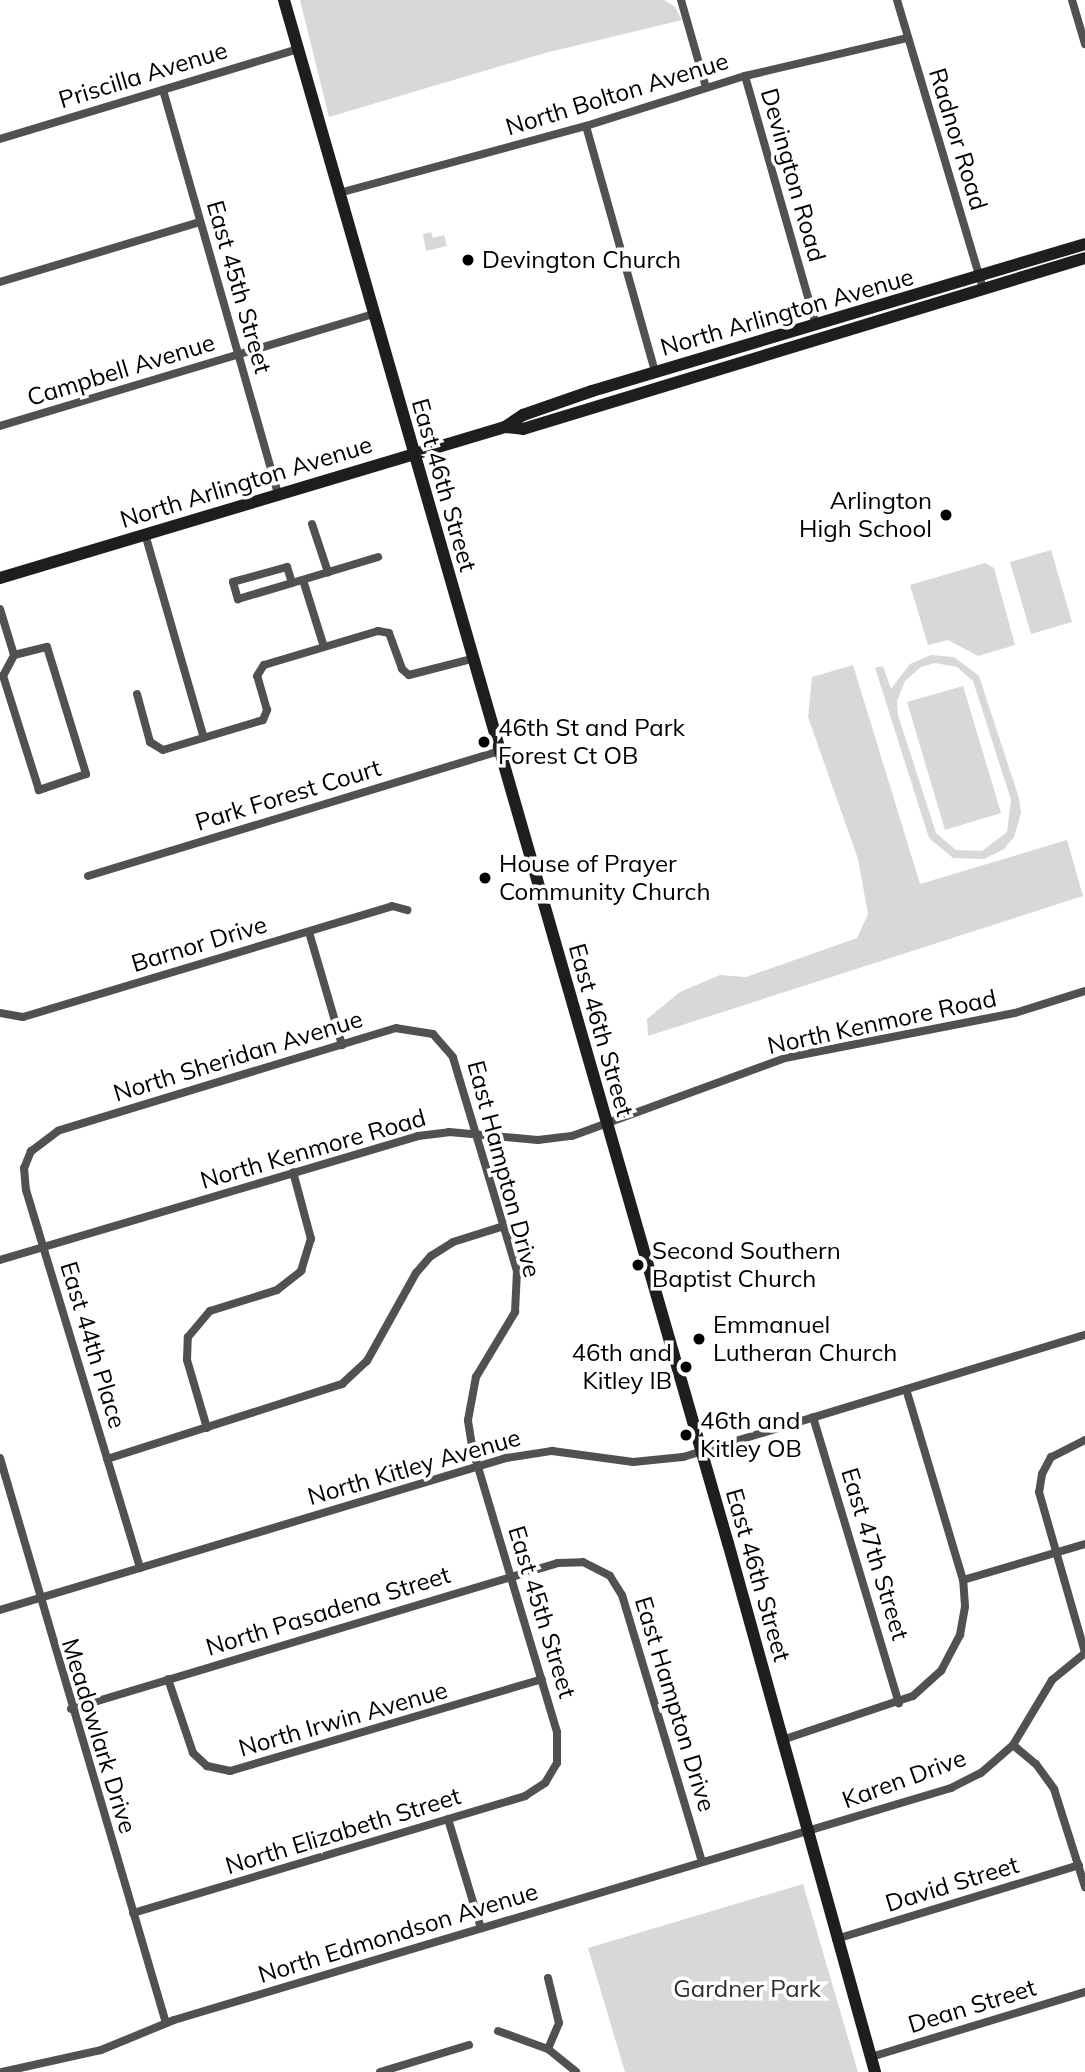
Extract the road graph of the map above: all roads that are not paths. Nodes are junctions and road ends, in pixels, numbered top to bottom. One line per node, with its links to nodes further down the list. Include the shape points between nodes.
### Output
1 (284, 0): 7 (main road, East 46th Street)
2 (681, 0): 9 (street)
3 (897, 0): 5 (street, Radnor Road)
4 (1072, 0): 6 (street)
5 (907, 38): 8 (street, North Bolton Avenue); 18 (street, Radnor Road)
6 (1085, 44)
7 (298, 49): 10 (street, Priscilla Avenue); 13 (main road, East 46th Street)
8 (745, 76): 9 (street, North Bolton Avenue); 20 (street, Devington Road)
9 (706, 88): 11 (street, North Bolton Avenue)
10 (163, 90): 12 (street, Priscilla Avenue); 14 (street, East 45th Street)
11 (586, 126): 13 (street, North Bolton Avenue); 22 (street)
12 (0, 139)
13 (339, 193): 19 (main road, East 46th Street)
14 (200, 222): 17 (street); 21 (street, East 45th Street)
15 (1085, 244): 18 (main road, North Arlington Avenue)
16 (1085, 258): 18 (main road, North Arlington Avenue)
17 (0, 282)
18 (982, 283): 20 (main road, North Arlington Avenue); 24 (main road, North Arlington Avenue, via 523,429)
19 (373, 314): 21 (street, Campbell Avenue); 25 (main road, East 46th Street)
20 (816, 325): 22 (main road, North Arlington Avenue)
21 (238, 355): 23 (street, Campbell Avenue); 26 (street, East 45th Street)
22 (655, 372): 24 (main road, North Arlington Avenue, via 551,404)
23 (0, 426)
24 (505, 427): 25 (main road, North Arlington Avenue)
25 (413, 454): 26 (main road, North Arlington Avenue); 37 (main road, East 46th Street)
26 (278, 495): 28 (main road, North Arlington Avenue)
27 (312, 524): 30 (street)
28 (145, 534): 31 (main road, North Arlington Avenue); 39 (street)
29 (378, 557): 30 (street)
30 (328, 572): 32 (street)
31 (0, 578)
32 (303, 580): 33 (street); 35 (street)
33 (292, 583): 33 (street, via 287,566 233,582 238,599)
34 (0, 609): 36 (street)
35 (324, 647): 37 (street, via 386,631 393,638 402,669 413,676); 39 (street, via 262,666 257,676 265,717)
36 (14, 655): 36 (street, via 43,646 49,650 86,771 83,778 40,790 36,787 2,680)
37 (472, 659): 40 (main road, East 46th Street)
38 (136, 694): 39 (street, via 156,749)
39 (204, 738)
40 (499, 751): 41 (street, Park Forest Court); 48 (main road, East 46th Street)
41 (88, 876)
42 (408, 910): 43 (street, Barnor Drive, via 392,906)
43 (309, 932): 45 (street, Barnor Drive, via 23,1017); 47 (street)
44 (1085, 991): 48 (street, North Kenmore Road, via 1015,1013 785,1058)
45 (1, 1014)
46 (442, 1041): 47 (street, North Sheridan Avenue, via 426,1030 402,1027); 49 (street, East Hampton Drive, via 453,1057)
47 (342, 1045): 50 (street, North Sheridan Avenue)
48 (607, 1126): 49 (street, North Kenmore Road, via 546,1139); 60 (main road, East 46th Street)
49 (477, 1135): 51 (street, North Kenmore Road, via 418,1136); 52 (street, East Hampton Drive)
50 (44, 1137): 53 (street, East 44th Place, via 29,1154 24,1175)
51 (293, 1172): 53 (street, North Kenmore Road); 58 (street, via 311,1239 301,1271 277,1290 206,1313 188,1337 187,1360)
52 (504, 1226): 58 (street, via 453,1242 431,1256 416,1273 371,1354 342,1384); 63 (street, East Hampton Drive, via 517,1271 518,1298 512,1320 484,1360 471,1395 469,1428)
53 (43, 1247): 54 (street, North Kenmore Road); 62 (street, East 44th Place)
54 (0, 1260)
55 (1085, 1335): 56 (street, North Kitley Avenue)
56 (906, 1389): 57 (street, North Kitley Avenue); 69 (street)
57 (813, 1417): 60 (street, North Kitley Avenue); 75 (street, East 47th Street)
58 (206, 1428): 62 (street)
59 (1085, 1440): 65 (street, via 1059,1450 1045,1467 1040,1496)
60 (701, 1452): 63 (street, North Kitley Avenue, via 637,1462 537,1452); 77 (main road, East 46th Street)
61 (0, 1458): 70 (street, Meadowlark Drive)
62 (107, 1459): 67 (street, East 44th Place)
63 (478, 1466): 67 (street, North Kitley Avenue); 68 (street, East 45th Street)
64 (1085, 1544): 65 (street)
65 (1056, 1552): 69 (street); 72 (street)
66 (597, 1567): 68 (street, North Pasadena Street, via 568,1561); 82 (street, East Hampton Drive, via 613,1579 622,1595)
67 (140, 1568): 70 (street, North Kitley Avenue)
68 (511, 1577): 73 (street, North Pasadena Street); 74 (street, East 45th Street)
69 (963, 1580): 75 (street, via 963,1621 951,1656 930,1682)
70 (38, 1598): 71 (street, North Kitley Avenue); 76 (street, Meadowlark Drive)
71 (0, 1610)
72 (1085, 1653): 78 (street, Karen Drive, via 1052,1680)
73 (168, 1679): 74 (street, North Irwin Avenue, via 193,1753 207,1766 230,1771); 76 (street, North Pasadena Street)
74 (542, 1679): 79 (street, East 45th Street, via 558,1735)
75 (899, 1703): 77 (street)
76 (71, 1709): 85 (street, Meadowlark Drive)
77 (782, 1740): 81 (main road, East 46th Street)
78 (1013, 1745): 81 (street, Karen Drive, via 958,1785); 83 (street, via 1036,1763 1054,1789)
79 (554, 1770): 80 (street, North Elizabeth Street, via 529,1795)
80 (448, 1819): 85 (street, North Elizabeth Street); 86 (street)
81 (806, 1833): 82 (street, North Edmondson Avenue); 87 (main road, East 46th Street)
82 (702, 1861): 86 (street, North Edmondson Avenue)
83 (1079, 1865): 84 (street); 87 (street, David Street)
84 (1085, 1887)
85 (133, 1913): 90 (street, Meadowlark Drive)
86 (481, 1928): 90 (street, North Edmondson Avenue)
87 (836, 1939): 94 (main road, East 46th Street)
88 (548, 1978): 93 (street, via 559,2022)
89 (1085, 1992): 94 (street, Dean Street)
90 (166, 2022): 96 (street, North Edmondson Avenue, via 101,2050)
91 (499, 2031): 93 (street)
92 (469, 2045): 95 (street)
93 (548, 2049): 98 (street)
94 (871, 2057): 99 (main road, East 46th Street)
95 (400, 2069): 97 (street)
96 (2, 2072)
97 (380, 2072)
98 (576, 2072)
99 (875, 2072)

